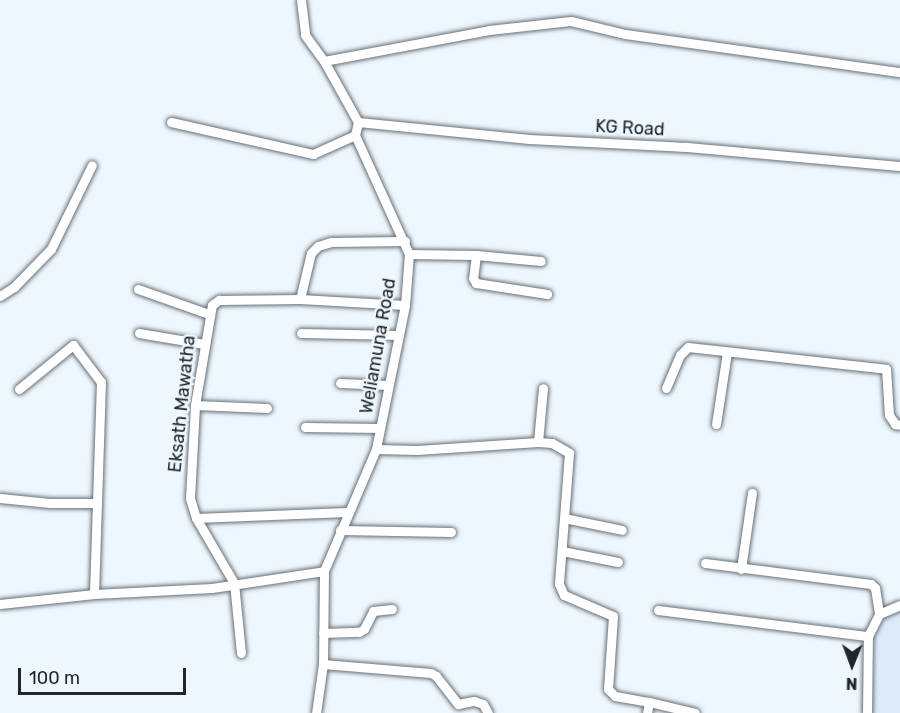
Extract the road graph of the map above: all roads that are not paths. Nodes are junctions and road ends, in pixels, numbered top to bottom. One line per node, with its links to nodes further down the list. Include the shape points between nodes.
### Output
1 (302, 0): 2 (street, via 305,35)
2 (324, 61): 3 (street, via 489,30 571,21 625,34); 5 (street)
3 (900, 72)
4 (171, 122): 6 (street, via 313,154)
5 (358, 122): 6 (street); 8 (street, KG Road, via 529,139 686,147)
6 (355, 135): 9 (street, Weliamuna Road)
7 (92, 165): 15 (street, via 51,249)
8 (900, 166)
9 (405, 242): 10 (street, Weliamuna Road); 16 (street, via 332,242 318,246 311,253)
10 (409, 254): 11 (street); 17 (street, Weliamuna Road)
11 (476, 255): 12 (street); 14 (street, via 476,283)
12 (541, 261)
13 (138, 289): 18 (street)
14 (547, 294)
15 (0, 296)
16 (300, 299): 17 (street, Eksath Mawatha); 18 (street, Eksath Mawatha, via 219,300)
17 (405, 305): 21 (street, Weliamuna Road)
18 (209, 314): 22 (street, Eksath Mawatha)
19 (139, 333): 22 (street)
20 (301, 333): 21 (street)
21 (398, 335): 25 (street, Weliamuna Road)
22 (204, 344): 29 (street, Eksath Mawatha)
23 (727, 352): 27 (street, via 688,347 680,355); 31 (street); 32 (street, via 886,369 890,415)
24 (340, 383): 25 (street)
25 (388, 385): 34 (street, Weliamuna Road)
26 (543, 388): 35 (street)
27 (666, 388)
28 (19, 389): 39 (street, via 73,345 101,382)
29 (195, 405): 30 (street); 41 (street, Eksath Mawatha, via 190,498)
30 (267, 408)
31 (716, 424)
32 (900, 425)
33 (305, 427): 34 (street)
34 (380, 428): 36 (street, Weliamuna Road)
35 (538, 442): 36 (street); 42 (street, via 552,443 569,453)
36 (376, 449): 40 (street, Weliamuna Road)
37 (752, 493): 49 (street)
38 (0, 498): 39 (street)
39 (95, 503): 52 (street)
40 (347, 512): 41 (street); 43 (street, Weliamuna Road)
41 (196, 518): 51 (street, Eksath Mawatha)
42 (564, 518): 44 (street); 46 (street)
43 (340, 530): 45 (street); 50 (street, Weliamuna Road)
44 (622, 530)
45 (452, 532)
46 (562, 551): 47 (street); 62 (street, via 559,584 564,595 613,616 608,689 615,696)
47 (618, 562)
48 (705, 563): 49 (street)
49 (741, 569): 57 (street, via 871,584)
50 (324, 571): 51 (street); 58 (street, Weliamuna Road)
51 (234, 583): 52 (street, via 212,588); 60 (street)
52 (94, 594): 53 (street)
53 (0, 604)
54 (900, 605): 57 (street)
55 (392, 609): 58 (street, via 373,611 359,632)
56 (658, 610): 59 (street)
57 (879, 614): 59 (street)
58 (323, 633): 61 (street, Weliamuna Road)
59 (868, 636): 67 (street)
60 (242, 653)
61 (323, 664): 63 (street, Weliamuna Road); 64 (street, via 431,674 458,704 474,701 483,704)
62 (650, 702): 65 (street); 66 (street)
63 (316, 713)
64 (488, 713)
65 (647, 713)
66 (695, 713)
67 (867, 713)

